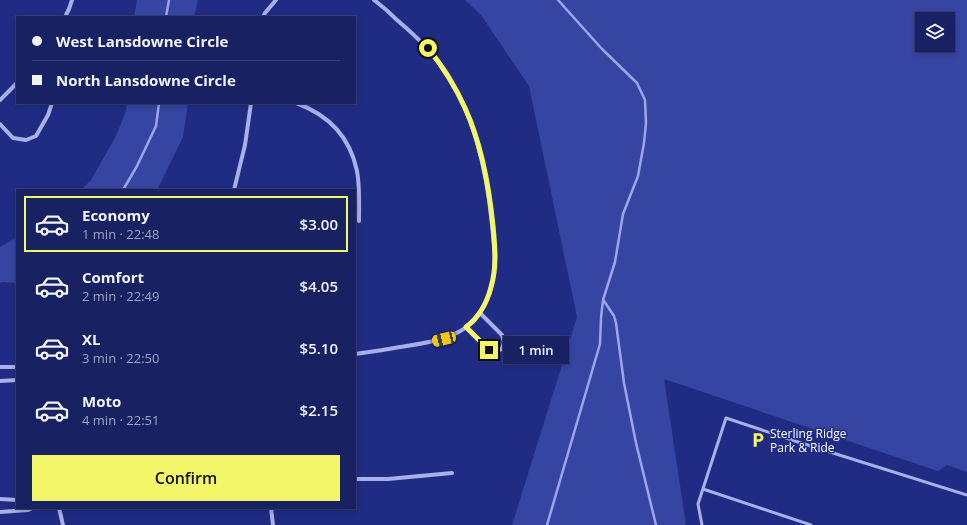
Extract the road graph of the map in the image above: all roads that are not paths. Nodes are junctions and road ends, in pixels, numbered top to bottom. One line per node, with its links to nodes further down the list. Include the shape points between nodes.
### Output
1 (72, 0): 4 (street)
2 (276, 0): 5 (street)
3 (374, 0): 14 (street, via 428,48 448,74 474,132 486,174 495,254 491,287)
4 (66, 16)
5 (264, 16)
6 (16, 84): 7 (street)
7 (0, 100)
8 (52, 104): 11 (street, via 36,136 26,140 13,138)
9 (251, 104): 12 (street, via 245,146)
10 (299, 104): 13 (street, via 326,118 350,147 357,172)
11 (0, 124)
12 (234, 189)
13 (359, 221)
14 (480, 313): 15 (street); 15 (street, via 502,335 502,349 489,350)
15 (466, 327): 16 (street, via 434,341)
16 (356, 354)
17 (0, 367): 18 (street)
18 (16, 367)
19 (16, 380): 20 (street)
20 (0, 381)
21 (452, 473): 22 (street)
22 (356, 479)
23 (703, 489): 24 (lane, via 726,418); 33 (lane, via 698,504); 34 (lane)
24 (967, 495)
25 (0, 499): 26 (street)
26 (16, 500)
27 (30, 509): 30 (street)
28 (59, 509): 31 (street)
29 (271, 509): 32 (street)
30 (0, 512)
31 (63, 525)
32 (273, 525)
33 (702, 525)
34 (811, 525)

